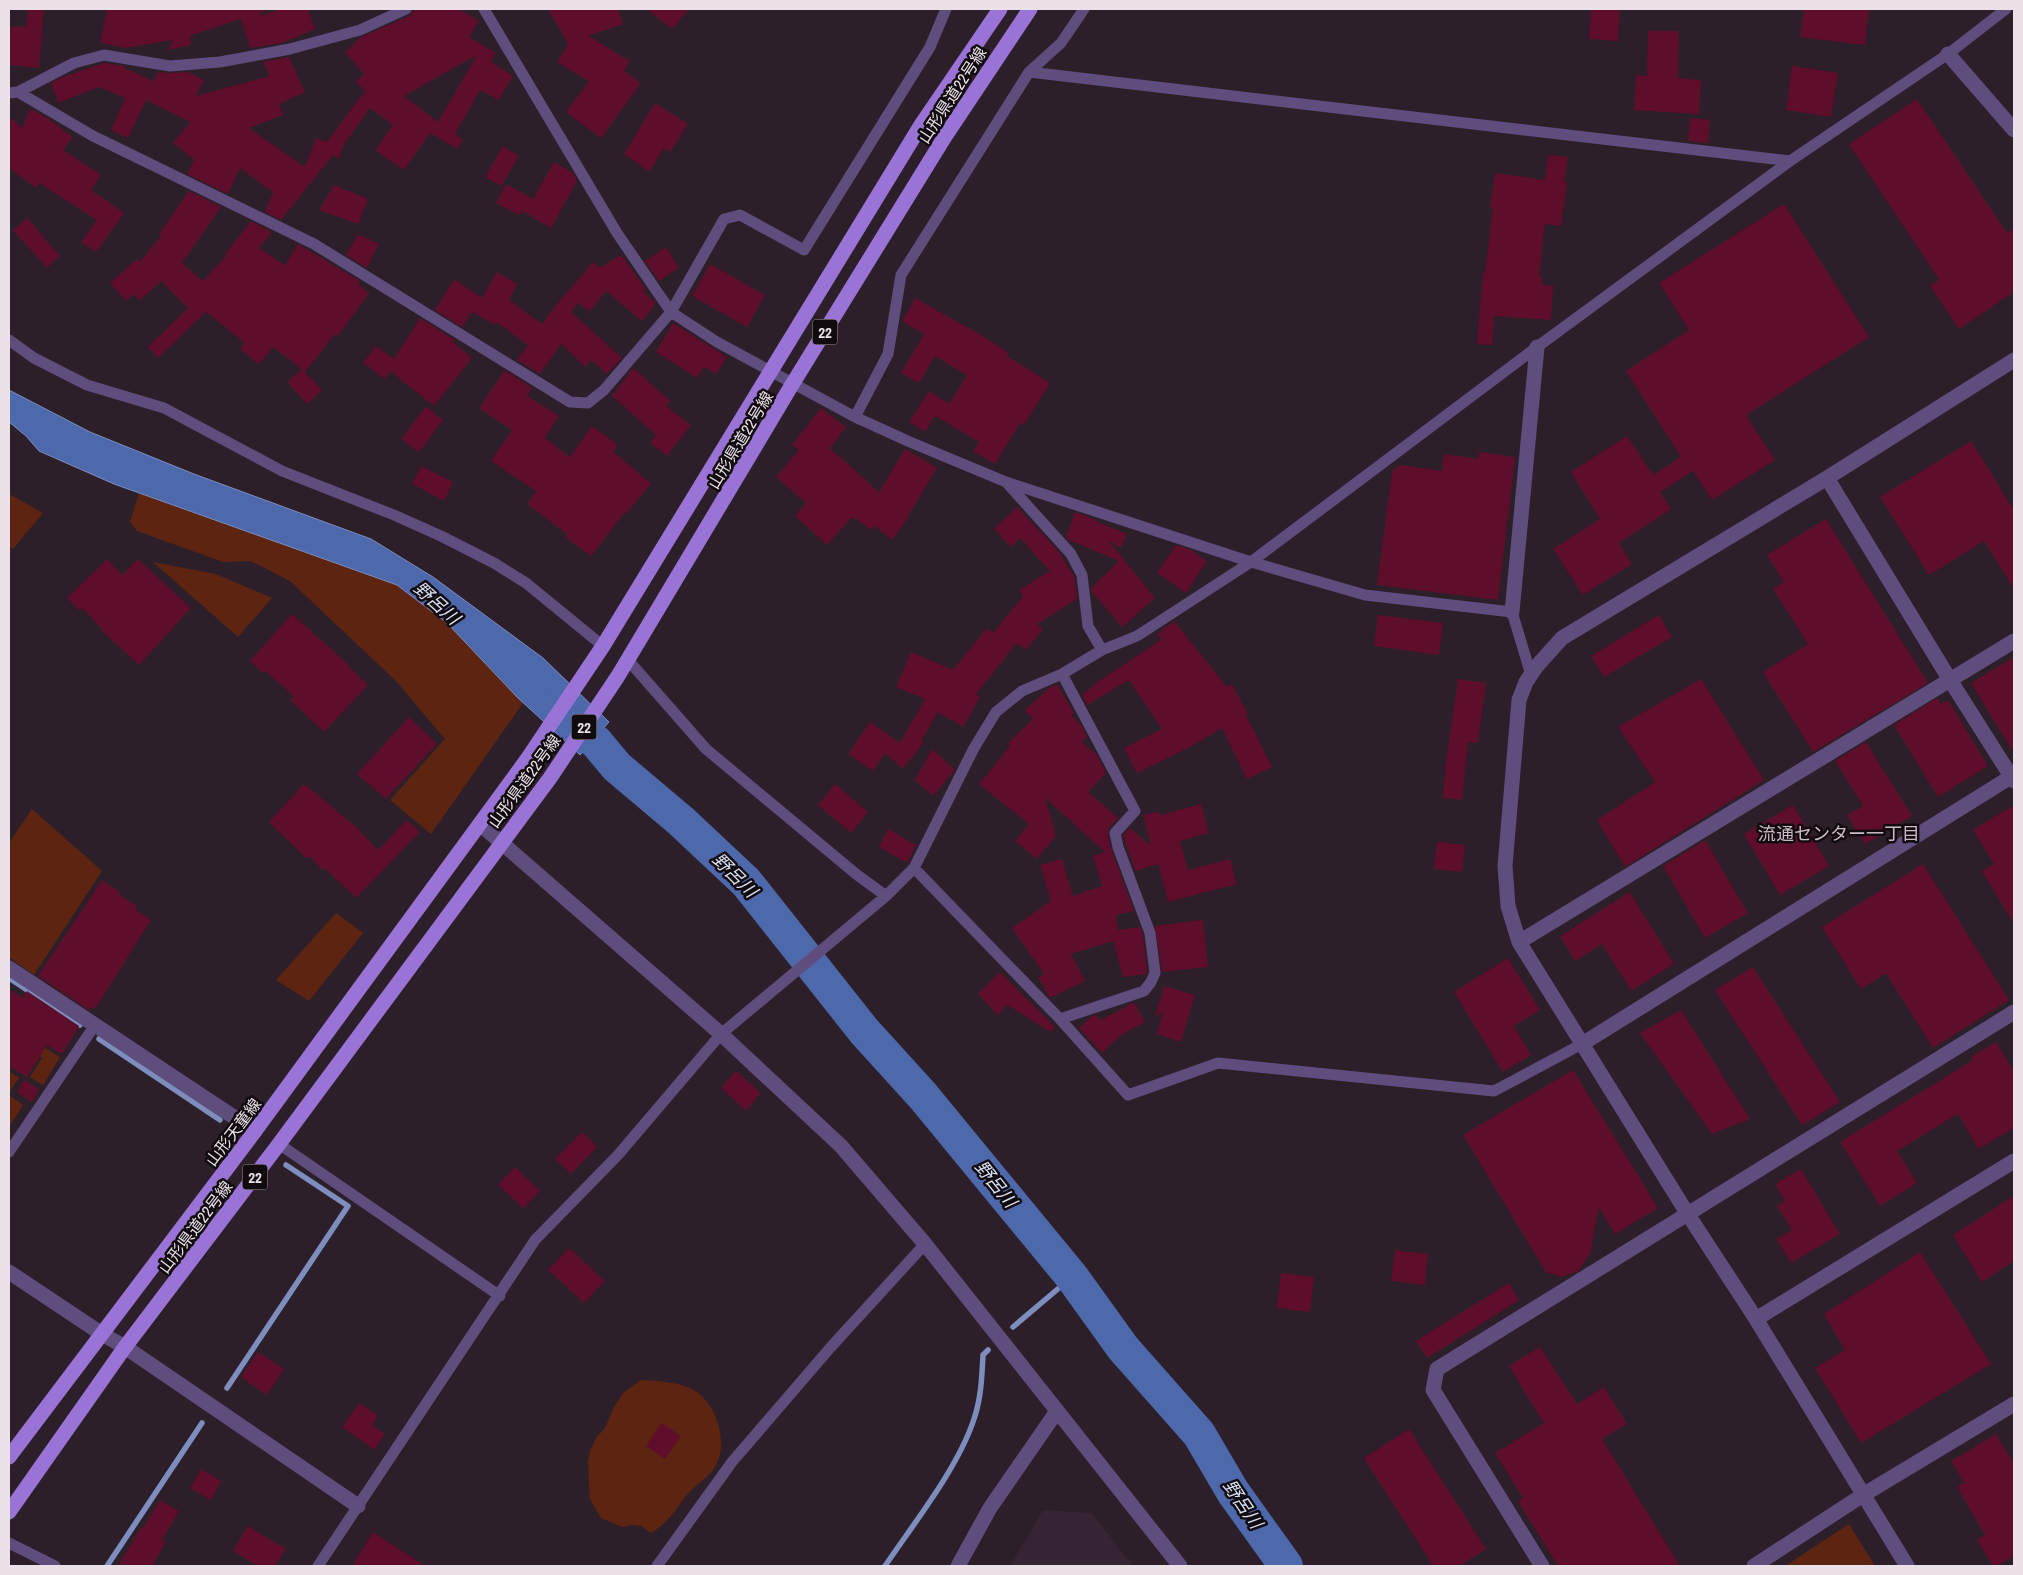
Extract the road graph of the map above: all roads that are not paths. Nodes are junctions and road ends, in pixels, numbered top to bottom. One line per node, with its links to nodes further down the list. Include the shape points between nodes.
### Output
1 (406, 9): 10 (lane, via 360,30 290,49 220,62 170,66 104,56 74,63)
2 (484, 9): 13 (lane, via 617,233)
3 (946, 9): 13 (lane, via 930,47 804,250 740,215 724,219)
4 (1000, 9): 17 (main road, 山形県道22号線 / 22, via 921,125)
5 (1030, 9): 18 (main road, 山形県道22号線 / 22, via 944,138)
6 (1084, 9): 9 (lane, via 1061,43)
7 (2006, 9): 8 (lane)
8 (1948, 54): 11 (street); 12 (lane)
9 (1029, 72): 12 (lane); 19 (lane, via 901,275 888,354)
10 (14, 93): 13 (lane, via 93,136 314,244 570,402 588,403 604,390)
11 (2014, 130)
12 (1790, 161): 15 (lane)
13 (672, 312): 17 (lane, via 717,342)
14 (9, 340): 25 (lane, via 34,358 87,385 164,408 282,471 394,515 494,563 538,593)
15 (1537, 347): 22 (lane); 23 (street)
16 (2014, 360): 20 (street)
17 (771, 370): 18 (lane); 25 (main road, 山形県道22号線 / 22)
18 (793, 384): 19 (lane); 27 (main road, 山形県道22号線 / 22)
19 (855, 417): 21 (lane)
20 (1827, 478): 29 (street, via 1562,638); 30 (street)
21 (1006, 482): 22 (lane); 26 (lane, via 1071,554 1082,575 1088,626)
22 (1251, 562): 23 (lane, via 1365,595); 26 (lane, via 1137,636)
23 (1512, 612): 29 (lane)
24 (2014, 641): 30 (street)
25 (603, 646): 32 (main road, 山形県道22号線 / 22)
26 (1102, 650): 28 (lane)
27 (628, 660): 33 (main road, 山形県道22号線 / 22, via 550,778); 35 (lane, via 706,750)
28 (1062, 674): 34 (lane, via 1022,691 996,712 974,748); 39 (lane, via 1135,811 1116,833 1118,847 1150,933 1156,973 1144,991)
29 (1531, 675): 36 (street, via 1519,700 1505,866 1508,906)
30 (1950, 680): 31 (street); 36 (street)
31 (2013, 777): 42 (street)
32 (480, 824): 33 (street); 43 (main road, 山形天童線 / 22)
33 (501, 842): 41 (street); 44 (main road, 山形県道22号線 / 22)
34 (914, 868): 35 (lane); 39 (lane)
35 (886, 896): 41 (lane)
36 (1519, 942): 42 (street)
37 (9, 968): 40 (street)
38 (2014, 1012): 47 (street)
39 (1060, 1019): 42 (lane, via 1128,1095 1218,1063 1494,1091)
40 (95, 1025): 43 (street); 45 (lane)
41 (721, 1034): 48 (street, via 840,1146); 50 (lane, via 618,1155 535,1240)
42 (1582, 1044): 47 (street)
43 (255, 1131): 52 (main road, 山形天童線 / 22)
44 (279, 1144): 50 (lane); 53 (main road, 山形県道22号線 / 22)
45 (9, 1152)
46 (2014, 1161): 51 (street)
47 (1687, 1213): 51 (street); 66 (street, via 1437,1368 1433,1390)
48 (925, 1244): 55 (street); 63 (lane, via 732,1462)
49 (9, 1272): 52 (street)
50 (500, 1296): 58 (lane)
51 (1756, 1319): 57 (street)
52 (102, 1334): 53 (street); 56 (main road, 山形天童線 / 22)
53 (125, 1347): 58 (street); 59 (main road, 山形県道22号線 / 22)
54 (2014, 1404): 57 (street)
55 (1058, 1411): 64 (street, via 990,1508); 65 (street)
56 (9, 1457)
57 (1863, 1495): 67 (street); 68 (street)
58 (358, 1506): 62 (lane)
59 (9, 1512)
60 (9, 1543): 61 (lane)
61 (55, 1566)
62 (318, 1566)
63 (657, 1566)
64 (958, 1566)
65 (1180, 1566)
66 (1542, 1566)
67 (1754, 1566)
68 (1906, 1566)

